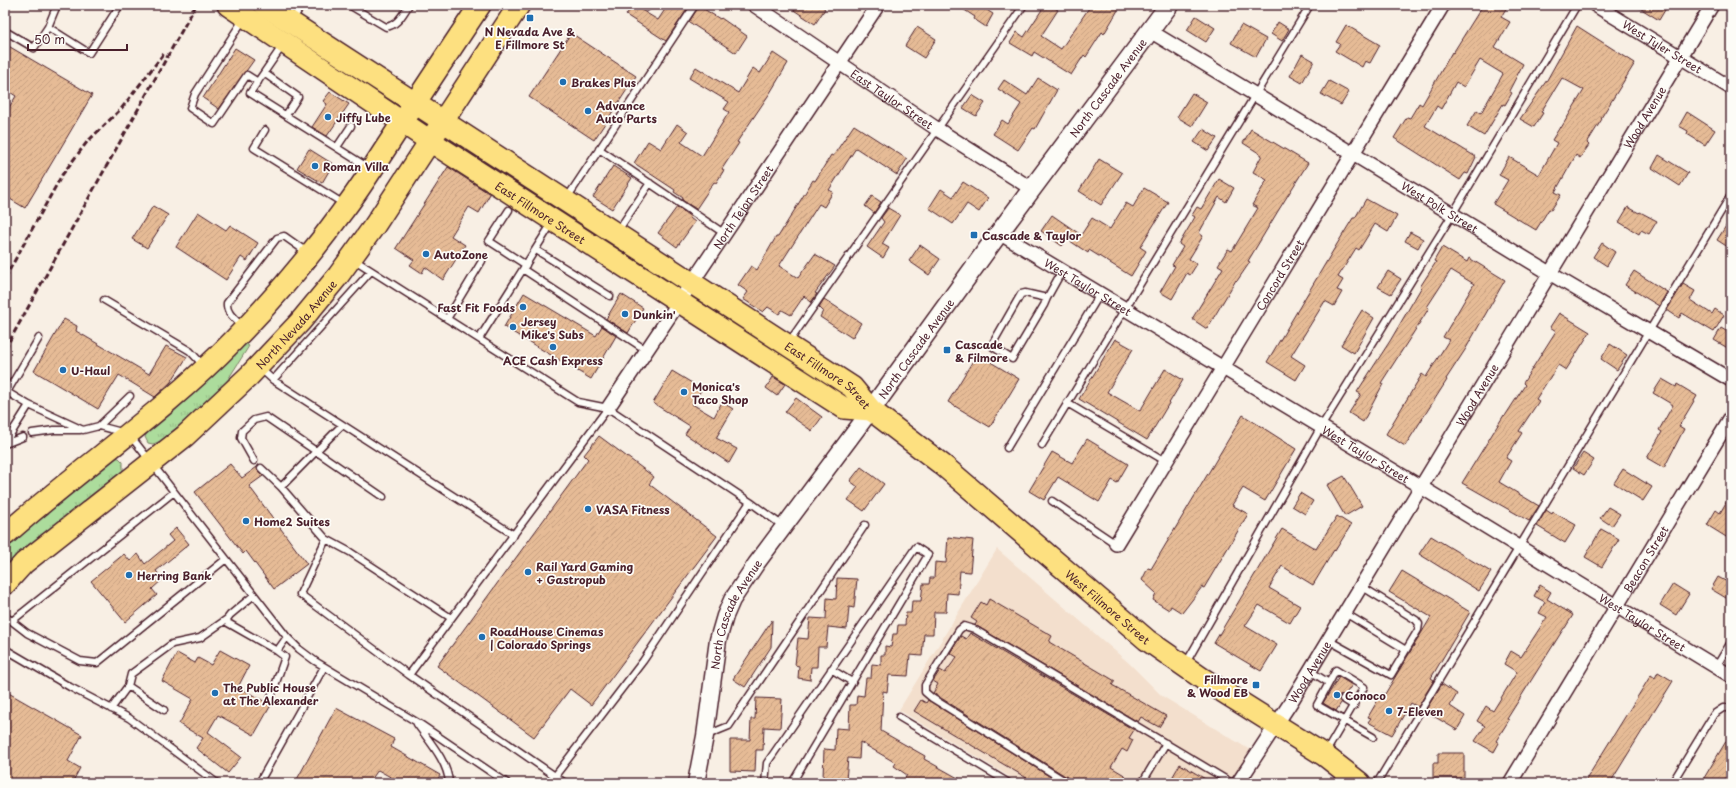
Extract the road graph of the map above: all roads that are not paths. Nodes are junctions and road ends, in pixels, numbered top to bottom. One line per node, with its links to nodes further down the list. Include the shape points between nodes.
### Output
1 (57, 5): 22 (lane)
2 (120, 5): 22 (lane, via 89,53)
3 (228, 5): 20 (main road, East Fillmore Street)
4 (264, 5): 21 (main road, East Fillmore Street)
5 (302, 5): 21 (lane)
6 (349, 5): 7 (lane, via 386,27 398,21)
7 (409, 5)
8 (480, 5): 32 (main road)
9 (519, 5): 35 (main road, North Nevada Avenue)
10 (695, 5): 41 (lane)
11 (754, 5): 27 (street, East Taylor Street)
12 (878, 5): 27 (street, North Tejon Street)
13 (1024, 5): 37 (lane)
14 (1169, 5): 24 (main road, North Cascade Avenue)
15 (1310, 5): 31 (lane)
16 (1443, 5): 42 (street, Concord Street)
17 (1577, 5): 50 (lane)
18 (1595, 5): 26 (street, West Tyler Street)
19 (1712, 5): 26 (street, Wood Avenue)
20 (245, 17): 25 (main road, East Fillmore Street); 29 (lane, via 195,94 190,108 214,124 247,75)
21 (291, 23): 32 (main road, East Fillmore Street)
22 (48, 27): 23 (lane, via 34,48)
23 (5, 31)
24 (1150, 31): 31 (street, West Polk Street); 45 (main road, North Cascade Avenue)
25 (285, 44): 28 (lane); 34 (main road, East Fillmore Street)
26 (1680, 58): 30 (street, West Tyler Street); 62 (street, Wood Avenue)
27 (838, 63): 37 (street, East Taylor Street); 54 (street, North Tejon Street)
28 (264, 73): 29 (lane); 33 (lane, via 298,97)
29 (258, 82): 33 (lane, via 250,93)
30 (1731, 88)
31 (1255, 96): 42 (street, West Polk Street); 69 (lane)
32 (415, 104): 34 (main road); 35 (main road, East Fillmore Street)
33 (286, 115): 40 (lane)
34 (403, 122): 39 (main road, East Fillmore Street); 43 (main road)
35 (443, 122): 39 (main road, North Nevada Avenue); 47 (main road, East Fillmore Street)
36 (351, 126): 40 (lane)
37 (937, 129): 45 (street, East Taylor Street); 75 (lane)
38 (265, 130): 48 (lane, via 254,148)
39 (430, 141): 51 (main road, East Fillmore Street); 57 (main road, North Nevada Avenue)
40 (336, 147): 43 (lane)
41 (599, 149): 44 (lane); 47 (lane)
42 (1352, 154): 50 (street, West Polk Street); 78 (street, Concord Street)
43 (372, 170): 48 (main road)
44 (650, 183): 53 (lane); 54 (lane)
45 (1032, 189): 52 (main road, North Cascade Avenue)
46 (1731, 195): 72 (lane)
47 (565, 201): 53 (main road, East Fillmore Street)
48 (347, 206): 56 (main road)
49 (509, 210): 59 (lane, via 489,241)
50 (1452, 215): 62 (street, West Polk Street); 89 (lane)
51 (554, 220): 55 (lane); 68 (main road, East Fillmore Street)
52 (999, 233): 61 (street, West Taylor Street); 85 (main road, North Cascade Avenue)
53 (615, 234): 63 (main road, East Fillmore Street)
54 (725, 234): 63 (street, North Tejon Street)
55 (536, 250): 59 (lane); 65 (lane)
56 (310, 254): 71 (main road); 71 (lane, via 284,236 276,238 227,302 226,308 229,313)
57 (352, 258): 60 (lane); 79 (main road, North Nevada Avenue, via 309,312)
58 (482, 261): 70 (lane)
59 (525, 268): 74 (lane); 76 (lane)
60 (371, 270): 70 (lane); 79 (lane)
61 (1062, 271): 64 (street, West Taylor Street); 66 (lane)
62 (1549, 274): 72 (street, West Polk Street); 103 (street, Wood Avenue)
63 (692, 284): 68 (street, North Tejon Street); 75 (main road, East Fillmore Street)
64 (1100, 294): 69 (street, West Taylor Street); 96 (lane)
65 (610, 296)
66 (1047, 298): 66 (lane, via 1021,294 993,342 993,347 1012,358)
67 (104, 300): 77 (lane, via 190,352)
68 (680, 302): 76 (street, North Tejon Street); 85 (main road, East Fillmore Street, via 844,408)
69 (1125, 309): 78 (street, West Taylor Street); 82 (lane)
70 (447, 319): 74 (lane)
71 (245, 328): 77 (main road)
72 (1649, 332): 80 (street, West Polk Street); 114 (lane)
73 (39, 338): 83 (lane, via 7,392)
74 (479, 339): 84 (lane, via 578,402)
75 (787, 345): 85 (main road, East Fillmore Street, via 852,387)
76 (646, 350): 84 (street, North Tejon Street)
77 (206, 368): 92 (main road)
78 (1222, 368): 89 (street, West Taylor Street); 99 (street, Concord Street)
79 (266, 373): 87 (lane); 100 (main road, North Nevada Avenue)
80 (1731, 380)
81 (130, 396): 88 (lane)
82 (1067, 403): 95 (lane); 99 (lane)
83 (28, 405): 90 (lane); 94 (lane)
84 (608, 408): 107 (lane); 111 (lane)
85 (871, 410): 109 (street, North Cascade Avenue); 131 (main road, West Fillmore Street, via 944,466 1121,619)
86 (1731, 417): 119 (street, Beacon Street)
87 (342, 425): 97 (lane); 111 (lane)
88 (99, 426): 90 (lane); 92 (lane)
89 (1322, 427): 103 (street, West Taylor Street); 131 (lane)
90 (83, 430): 91 (lane, via 54,430)
91 (32, 434)
92 (129, 434): 100 (lane); 110 (main road)
93 (23, 437): 94 (lane)
94 (5, 443)
95 (1042, 445)
96 (1007, 448)
97 (316, 451): 98 (lane, via 266,417 254,420 242,431 241,438); 102 (lane); 105 (lane)
98 (254, 461)
99 (1165, 461): 113 (street, Concord Street)
100 (151, 462): 104 (lane); 116 (main road, North Nevada Avenue, via 24,563)
101 (261, 468): 102 (lane)
102 (281, 487): 112 (lane)
103 (1421, 487): 114 (street, West Taylor Street); 117 (street, Wood Avenue)
104 (174, 492): 115 (lane); 124 (lane)
105 (383, 496)
106 (1052, 501): 113 (lane)
107 (750, 502): 109 (lane); 155 (lane, via 643,661)
108 (865, 525): 151 (lane, via 729,726)
109 (783, 526): 151 (street, North Cascade Avenue, via 743,582 725,616 718,640)
110 (5, 535)
111 (514, 535): 122 (lane)
112 (326, 538): 122 (lane); 136 (lane, via 300,594)
113 (1116, 544)
114 (1519, 547): 119 (street, West Taylor Street); 170 (lane)
115 (226, 559): 118 (lane); 124 (lane, via 97,663 80,661 27,633)
116 (5, 584)
117 (1361, 586): 120 (street, Wood Avenue); 129 (lane, via 1419,624)
118 (254, 595): 123 (lane); 125 (lane)
119 (1617, 607): 133 (street, West Taylor Street); 171 (street, Beacon Street)
120 (1345, 613): 126 (street, Wood Avenue); 129 (lane)
121 (5, 616): 124 (lane)
122 (451, 618): 136 (lane)
123 (227, 619): 130 (lane, via 228,624); 139 (lane, via 200,638 172,644 131,674)
124 (12, 621)
125 (287, 637): 130 (lane); 132 (lane, via 298,649)
126 (1328, 640): 129 (lane, via 1391,675); 135 (street, Wood Avenue)
127 (1731, 642): 133 (lane)
128 (5, 649): 145 (lane)
129 (1406, 650)
130 (277, 651): 141 (lane, via 285,657)
131 (1184, 666): 150 (main road, West Fillmore Street)
132 (324, 667): 148 (lane); 157 (lane)
133 (1716, 667): 137 (street, West Taylor Street)
134 (831, 669): 138 (lane); 138 (lane, via 916,547 928,555); 162 (lane, via 767,763)
135 (1310, 671): 140 (lane); 150 (street, Wood Avenue)
136 (409, 675): 155 (lane)
137 (1731, 676)
138 (852, 682): 163 (lane)
139 (128, 686): 145 (lane); 146 (lane)
140 (1328, 688): 143 (lane, via 1336,670 1364,687); 149 (lane, via 1317,705)
141 (272, 697)
142 (1343, 699): 143 (lane)
143 (1354, 706): 149 (lane)
144 (1731, 708): 172 (lane, via 1723,708 1714,714)
145 (111, 709): 156 (lane, via 129,718)
146 (164, 710)
147 (899, 717): 164 (lane)
148 (415, 721): 158 (lane, via 442,761); 159 (lane)
149 (1344, 721): 152 (lane); 154 (lane)
150 (1276, 724): 154 (main road, West Fillmore Street); 168 (street, Wood Avenue)
151 (705, 736): 161 (street, North Cascade Avenue)
152 (1373, 737)
153 (1166, 744): 165 (lane, via 974,629 964,626 925,685 925,692); 166 (lane); 167 (lane)
154 (1324, 755): 169 (main road, West Fillmore Street)
155 (555, 776): 160 (lane)
156 (217, 783)
157 (259, 783)
158 (449, 783)
159 (507, 783)
160 (565, 783)
161 (696, 783)
162 (765, 783)
163 (792, 783)
164 (1009, 783)
165 (1068, 783)
166 (1142, 783)
167 (1232, 783)
168 (1238, 783)
169 (1360, 783)
170 (1377, 783)
171 (1510, 783)
172 (1672, 783)

